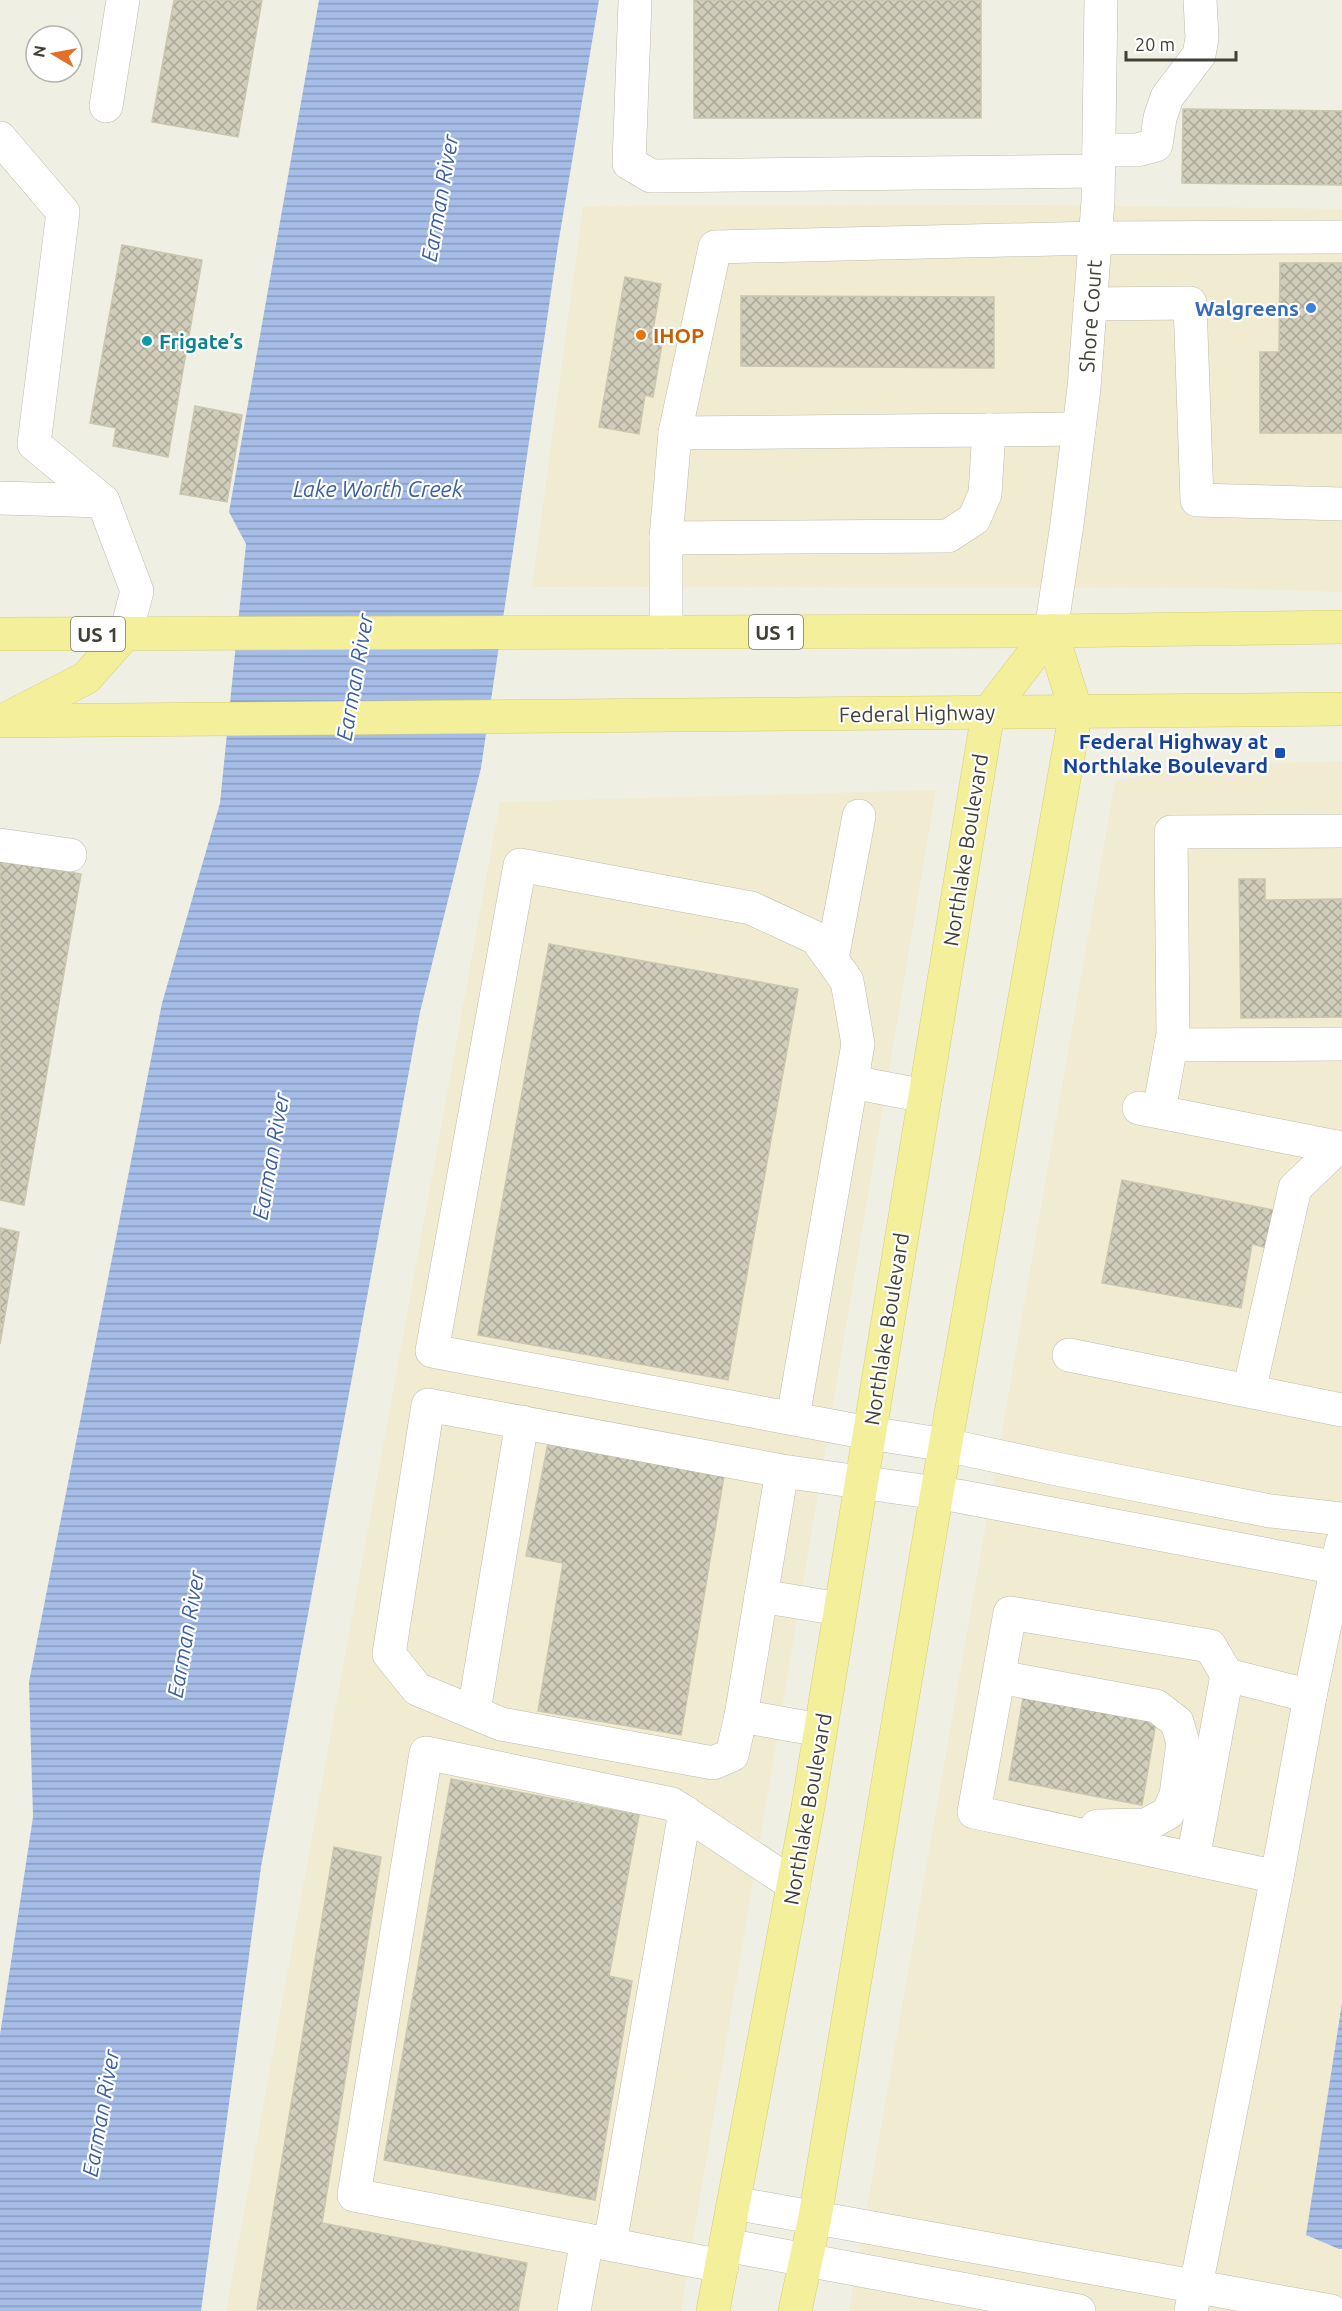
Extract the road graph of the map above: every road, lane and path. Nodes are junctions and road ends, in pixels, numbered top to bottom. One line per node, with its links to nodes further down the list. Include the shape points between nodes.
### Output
1 (123, 0): 5 (street)
2 (1101, 0): 7 (street, Shore Court)
3 (1200, 0): 7 (street, via 1199,55 1167,97 1156,145)
4 (635, 2): 7 (street, via 629,163 651,176)
5 (106, 106)
6 (0, 138): 15 (street, via 63,212 34,444)
7 (1099, 161): 9 (street, Shore Court)
8 (1342, 237): 9 (street)
9 (1096, 238): 10 (street, Shore Court); 13 (street, via 715,247)
10 (1090, 304): 11 (street, Shore Court); 16 (street, via 1190,303 1197,500)
11 (1079, 429): 12 (street); 19 (street, Shore Court)
12 (989, 430): 13 (street); 17 (street, via 985,494 974,519 948,536)
13 (675, 433): 17 (street)
14 (0, 498): 15 (street)
15 (103, 501): 21 (street, via 137,591)
16 (1342, 504)
17 (666, 538): 20 (street)
18 (1342, 627): 19 (main road, US 1)
19 (1051, 631): 20 (main road, US 1); 24 (main road); 25 (main road, Northlake Boulevard)
20 (666, 632): 21 (main road, US 1 / US 1)
21 (126, 633): 22 (main road, US 1 / US 1); 26 (main road, via 86,678)
22 (0, 634)
23 (1342, 709): 24 (main road, Federal Highway)
24 (1076, 711): 25 (main road, Federal Highway); 43 (main road)
25 (988, 713): 26 (main road, Federal Highway); 35 (main road, Northlake Boulevard)
26 (2, 721)
27 (859, 816): 31 (street)
28 (1342, 831): 33 (street, via 1171,832)
29 (0, 845): 30 (street)
30 (70, 855)
31 (832, 958): 34 (street, via 848,981 858,1044); 40 (street, via 816,938 751,908 520,866 432,1352)
32 (1342, 1044): 33 (street)
33 (1171, 1045): 36 (street, via 1149,1110)
34 (852, 1082): 35 (street); 40 (street)
35 (925, 1096): 42 (main road, Northlake Boulevard)
36 (1340, 1147): 38 (street, via 1295,1188)
37 (1069, 1355): 38 (street)
38 (1249, 1391): 39 (street)
39 (1342, 1410)
40 (793, 1417): 42 (street)
41 (522, 1422): 44 (street); 54 (street); 54 (street, via 428,1405 389,1654 417,1689)
42 (869, 1433): 43 (street); 45 (main road, Northlake Boulevard)
43 (946, 1445): 46 (main road); 47 (street, via 1270,1511)
44 (782, 1470): 45 (street); 49 (street)
45 (861, 1482): 46 (street); 50 (main road, Northlake Boulevard)
46 (937, 1492): 48 (street); 63 (main road)
47 (1342, 1519)
48 (1340, 1555): 53 (street)
49 (761, 1596): 50 (street); 55 (street)
50 (840, 1609): 56 (main road, Northlake Boulevard)
51 (1227, 1675): 52 (street, via 1210,1646 1010,1613); 53 (street); 59 (street)
52 (999, 1677): 58 (street, via 974,1812); 58 (street, via 1156,1706 1178,1722 1183,1743 1176,1795 1168,1813 1146,1825)
53 (1310, 1696): 60 (street)
54 (474, 1711): 55 (street, via 501,1724 713,1763 732,1755)
55 (741, 1716): 56 (street)
56 (820, 1730): 61 (main road, Northlake Boulevard)
57 (685, 1812): 61 (street); 64 (street); 64 (street, via 672,1804 426,1753 354,2195)
58 (1042, 1827): 59 (street)
59 (1193, 1859): 60 (street)
60 (1277, 1877): 67 (street)
61 (794, 1885): 62 (main road, Northlake Boulevard)
62 (734, 2203): 63 (street); 65 (main road, Northlake Boulevard)
63 (815, 2217): 66 (main road); 67 (street)
64 (598, 2242): 65 (street); 68 (street)
65 (724, 2256): 66 (street); 69 (main road, Northlake Boulevard)
66 (807, 2260): 70 (main road); 71 (street)
67 (1193, 2298): 72 (street)
68 (574, 2311)
69 (713, 2311)
70 (795, 2311)
71 (1079, 2311)
72 (1331, 2311)

